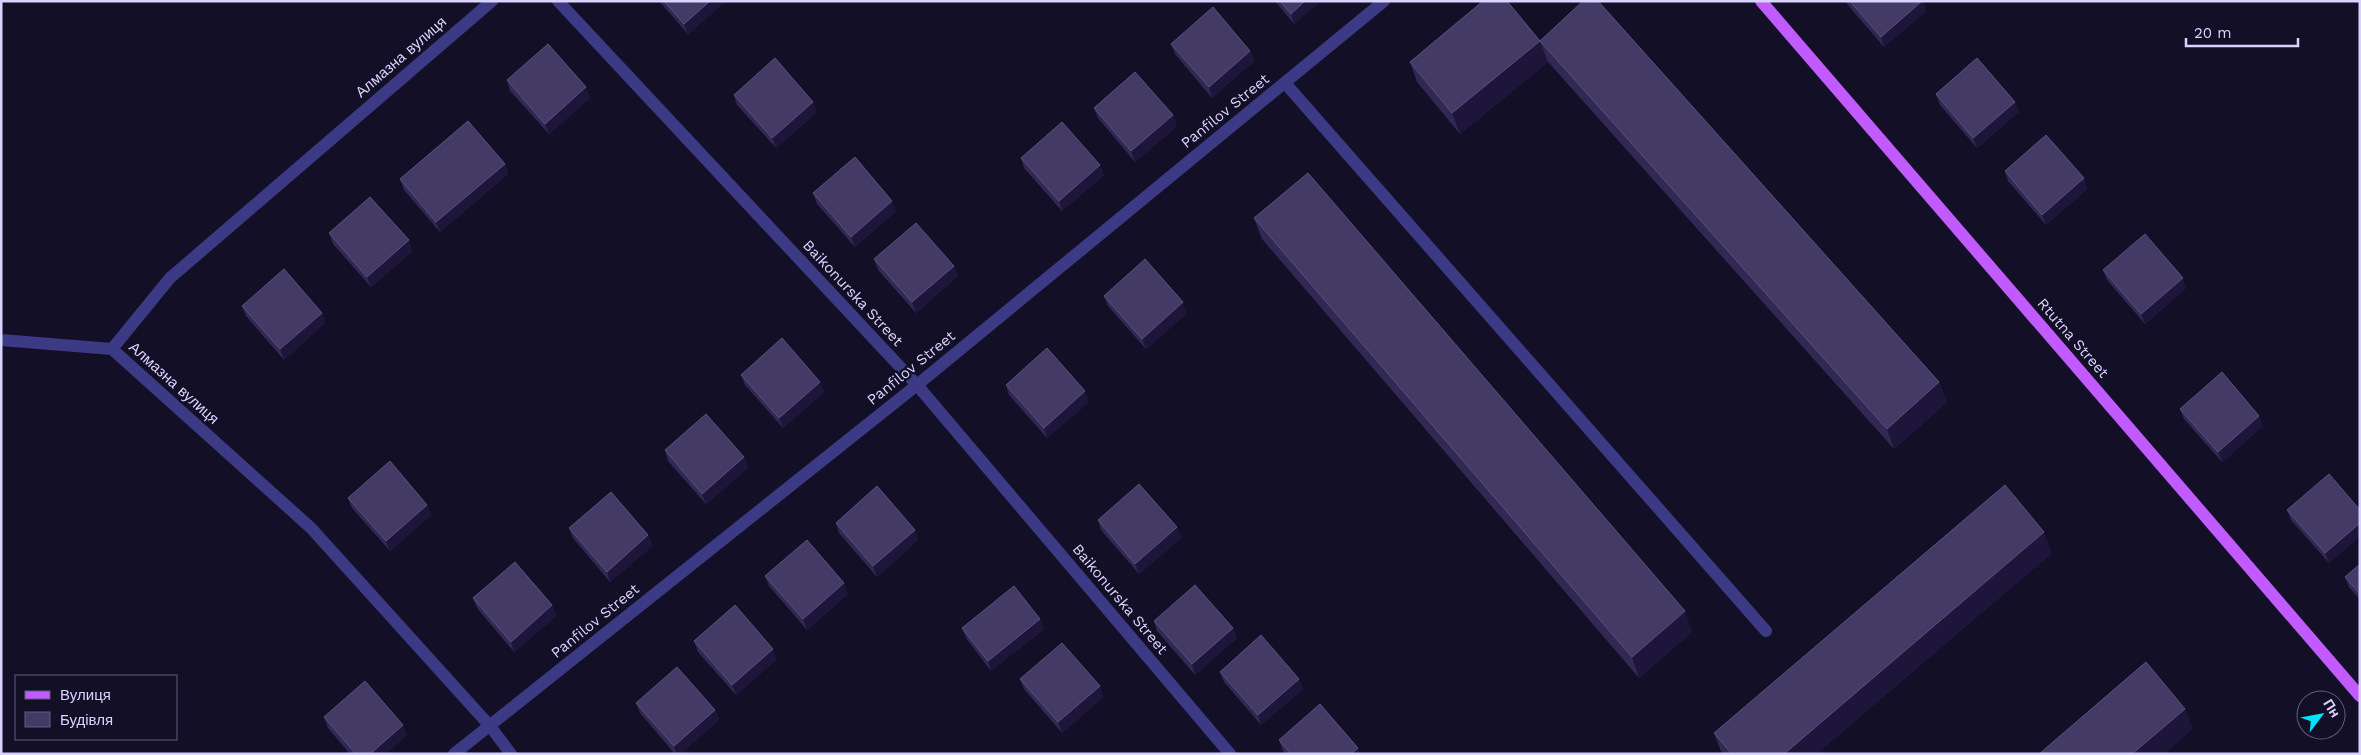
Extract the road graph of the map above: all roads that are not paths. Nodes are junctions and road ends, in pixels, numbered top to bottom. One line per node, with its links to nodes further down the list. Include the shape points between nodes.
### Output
1 (492, 1): 7 (street, Алмазна вулиця, via 170,278)
2 (558, 1): 8 (street, Baikonurska Street)
3 (1384, 1): 5 (street, Panfilov Street)
4 (1761, 1): 10 (main road, Rtutna Street)
5 (1285, 83): 8 (street, Panfilov Street); 9 (street)
6 (1, 340): 7 (street)
7 (112, 349): 11 (street, Алмазна вулиця, via 311,528)
8 (917, 385): 11 (street, Panfilov Street); 14 (street, Baikonurska Street)
9 (1766, 631)
10 (2360, 696)
11 (490, 726): 12 (street, Panfilov Street); 13 (street, Алмазна вулиця)
12 (454, 754)
13 (511, 754)
14 (1230, 754)

